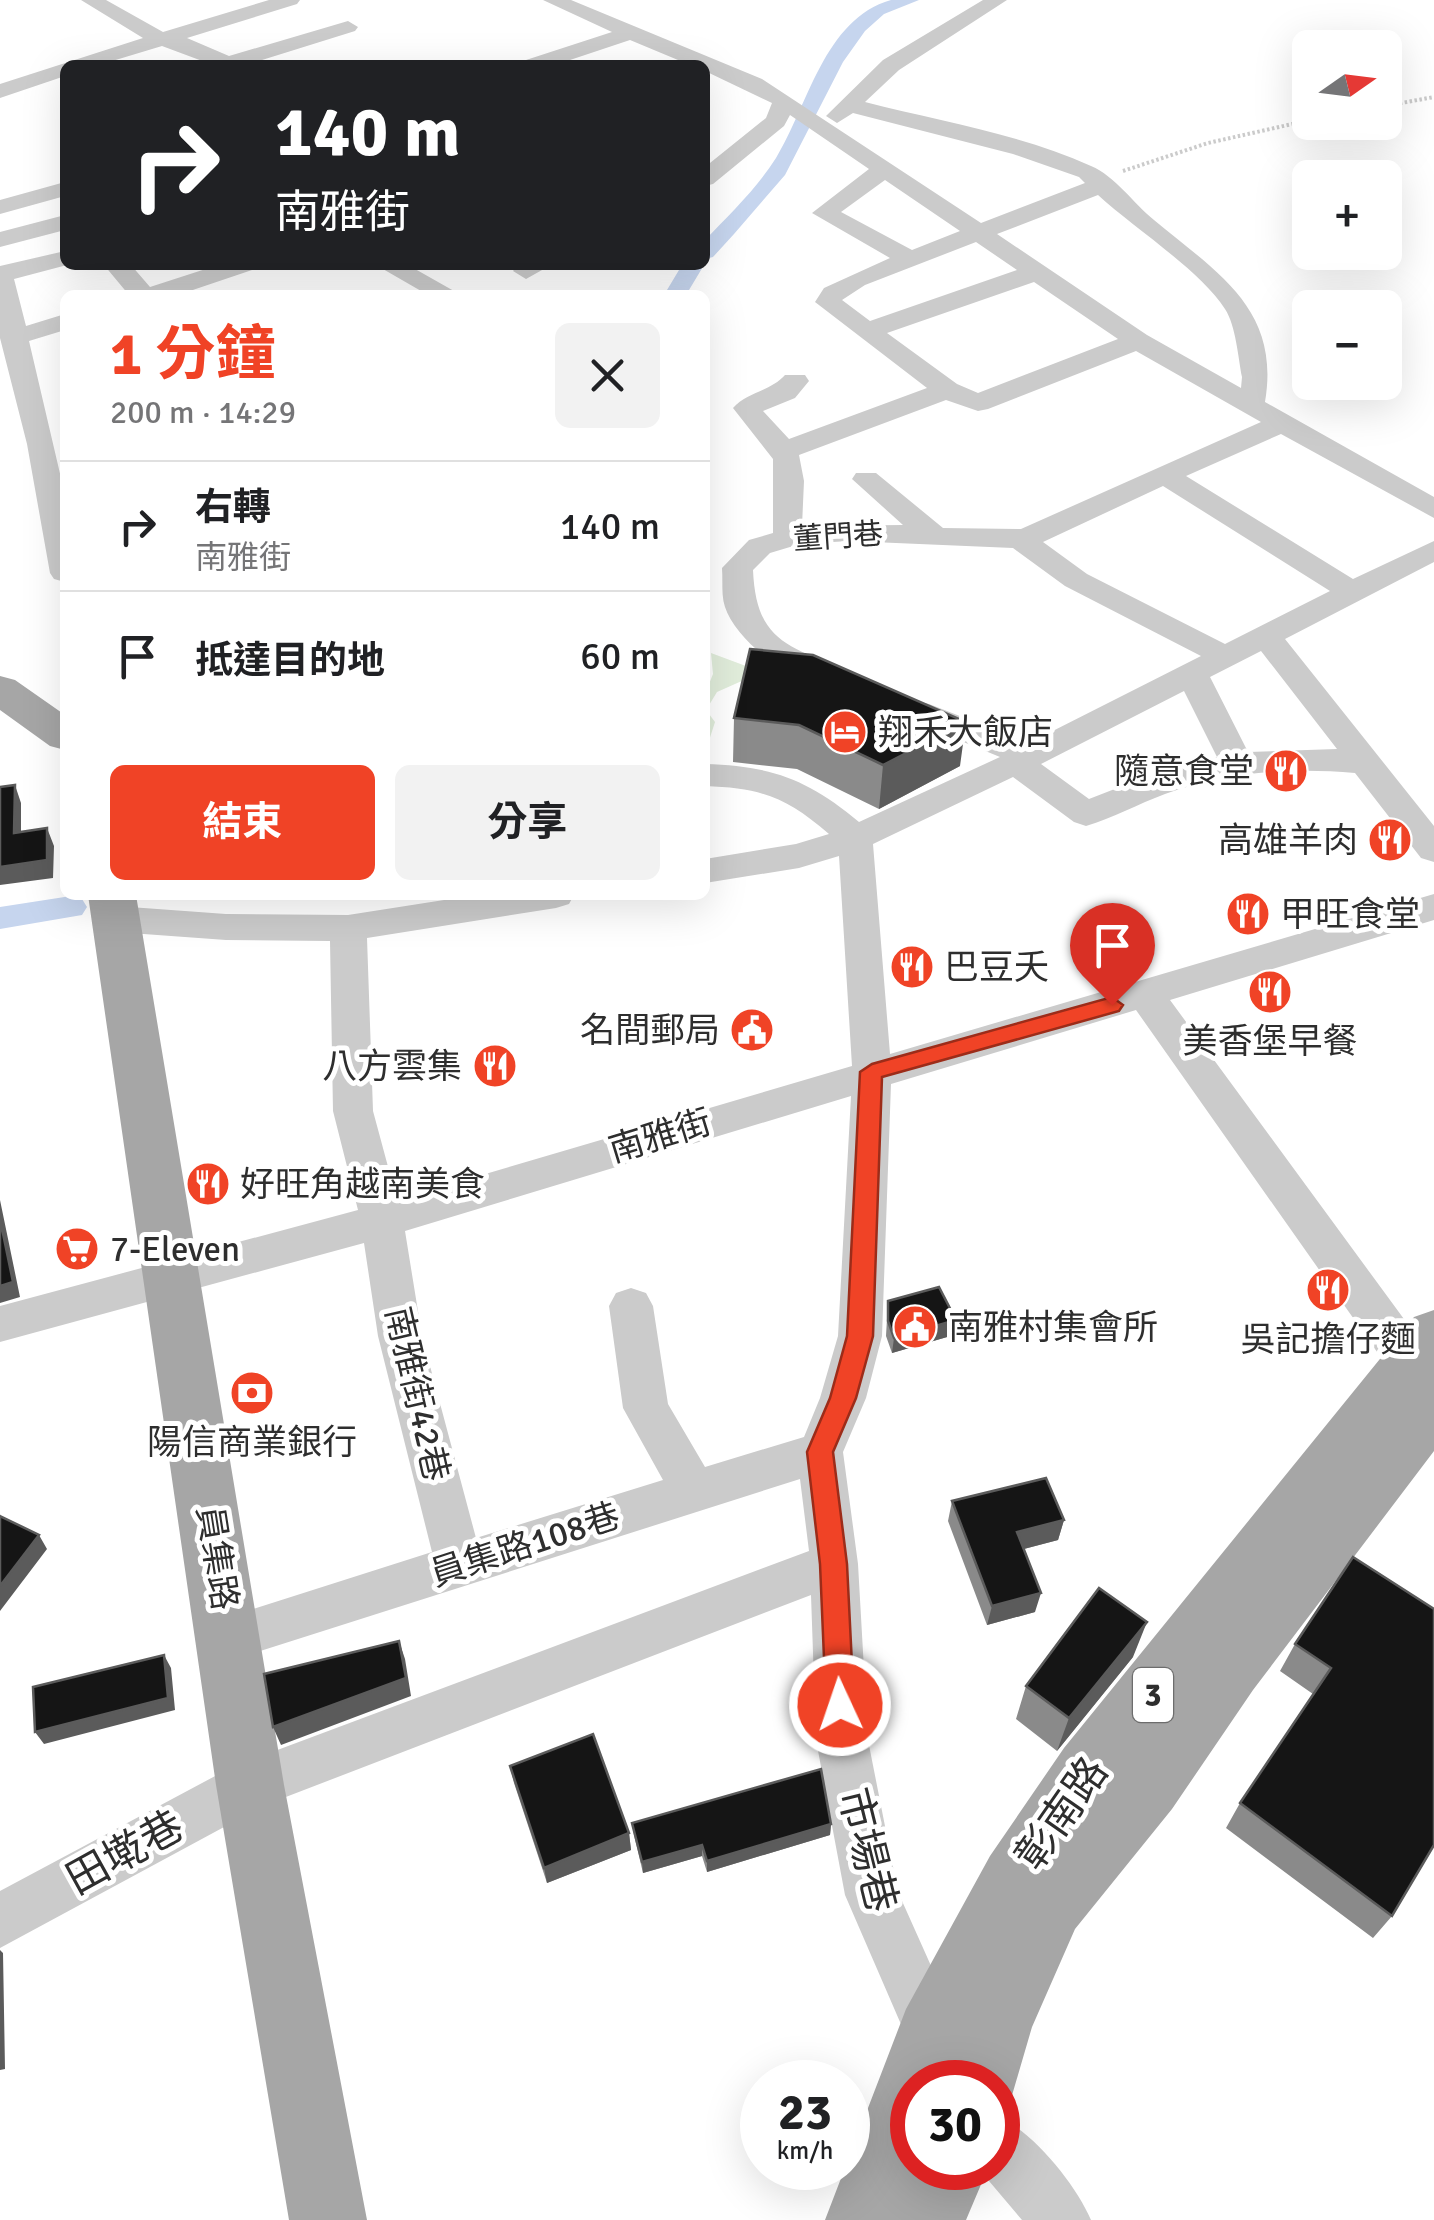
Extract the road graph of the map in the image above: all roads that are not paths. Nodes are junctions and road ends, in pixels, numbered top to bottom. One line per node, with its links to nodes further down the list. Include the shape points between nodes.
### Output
1 (90, 0): 9 (street)
2 (290, 0): 9 (street)
3 (553, 0): 6 (street)
4 (998, 0): 10 (street)
5 (940, 4): 10 (street)
6 (588, 6): 8 (street)
7 (348, 28): 13 (street)
8 (632, 32): 14 (street); 15 (street)
9 (160, 39): 11 (street); 12 (street)
10 (919, 48): 19 (street); 20 (street)
11 (93, 60)
12 (213, 60)
13 (244, 60)
14 (549, 60)
15 (698, 60)
16 (710, 65): 21 (street)
17 (60, 71): 18 (street)
18 (0, 91)
19 (906, 98): 20 (street); 24 (street)
20 (850, 104): 21 (street)
21 (801, 112): 22 (street); 23 (street, via 776,121)
22 (883, 170): 28 (street); 31 (street, via 824,213)
23 (710, 175)
24 (1099, 182): 28 (street); 46 (street, via 1195,262 1239,310 1256,377)
25 (60, 190): 26 (street)
26 (0, 207)
27 (60, 223): 29 (street)
28 (979, 233): 31 (street); 35 (street)
29 (0, 240)
30 (60, 259): 36 (street)
31 (913, 260): 41 (street, via 832,293 828,302)
32 (122, 270): 37 (street)
33 (233, 270): 38 (street)
34 (399, 270): 39 (street)
35 (1037, 272): 41 (street); 43 (street)
36 (0, 275): 42 (street)
37 (139, 290)
38 (193, 290)
39 (438, 290)
40 (60, 324): 42 (street)
41 (867, 331): 45 (street)
42 (14, 338): 48 (street)
43 (1138, 341): 45 (street, via 978,403); 46 (street)
44 (795, 381): 49 (street, via 746,408)
45 (947, 390): 49 (street)
46 (1252, 406): 47 (street)
47 (1283, 424): 50 (street, 董門巷); 53 (street)
48 (53, 440): 52 (street)
49 (784, 451): 55 (street)
50 (1165, 475): 56 (street, 董門巷); 58 (street)
51 (866, 478): 54 (street)
52 (59, 502)
53 (1434, 509)
54 (933, 535): 55 (street, 董門巷); 56 (street, 董門巷)
55 (788, 538): 64 (street, 董門巷, via 754,548 738,567 733,586 753,636 796,662)
56 (1022, 540): 60 (street, via 1076,580)
57 (1434, 550): 58 (street)
58 (1352, 592): 59 (street)
59 (1265, 635): 60 (street); 66 (street)
60 (1223, 655): 61 (street)
61 (1191, 672): 64 (street); 65 (street)
62 (0, 689): 63 (main road)
63 (60, 732)
64 (1022, 759): 65 (street, 董門巷, via 1086,814 1143,788); 68 (street)
65 (1236, 761): 66 (street)
66 (1365, 763): 69 (street)
67 (710, 775): 68 (street, via 758,776 805,794)
68 (855, 838): 70 (street, via 798,856); 76 (street)
69 (1434, 850)
70 (710, 870)
71 (524, 900): 74 (street)
72 (1434, 906): 75 (street, 南雅街)
73 (114, 907): 74 (street, via 226,928); 78 (main road, 員集路)
74 (348, 928): 77 (street, 南雅街42巷, via 352,1111)
75 (1146, 996): 76 (street, 南雅街); 81 (street)
76 (872, 1072): 77 (street, 南雅街); 82 (street, via 860,1336)
77 (382, 1221): 78 (street, 南雅街); 85 (street, 南雅街42巷, via 400,1336)
78 (174, 1275): 80 (street, 南雅街); 86 (main road, 員集路)
79 (631, 1306): 83 (street, via 646,1408)
80 (0, 1324)
81 (1429, 1374): 90 (main road, 彰南路 / 3, via 1088,1772 1015,1881); 91 (main road, 彰南路 / 3, via 1148,1785 1050,1904)
82 (820, 1452): 83 (street, 員集路108巷); 84 (street, 市場巷)
83 (694, 1492): 85 (street, 員集路108巷)
84 (834, 1564): 87 (street, 田墘巷); 89 (street, 市場巷, via 842,1740 872,1895)
85 (460, 1565): 86 (street, 員集路108巷)
86 (230, 1638): 87 (main road, 員集路)
87 (250, 1785): 88 (street, 田墘巷); 95 (main road, 員集路)
88 (0, 1922)
89 (924, 2060)
90 (933, 2060)
91 (986, 2060)
92 (890, 2160): 96 (main road, 彰南路 / 3)
93 (1020, 2172): 98 (street)
94 (939, 2190): 97 (main road)
95 (328, 2220)
96 (864, 2220)
97 (926, 2220)
98 (1061, 2220)

